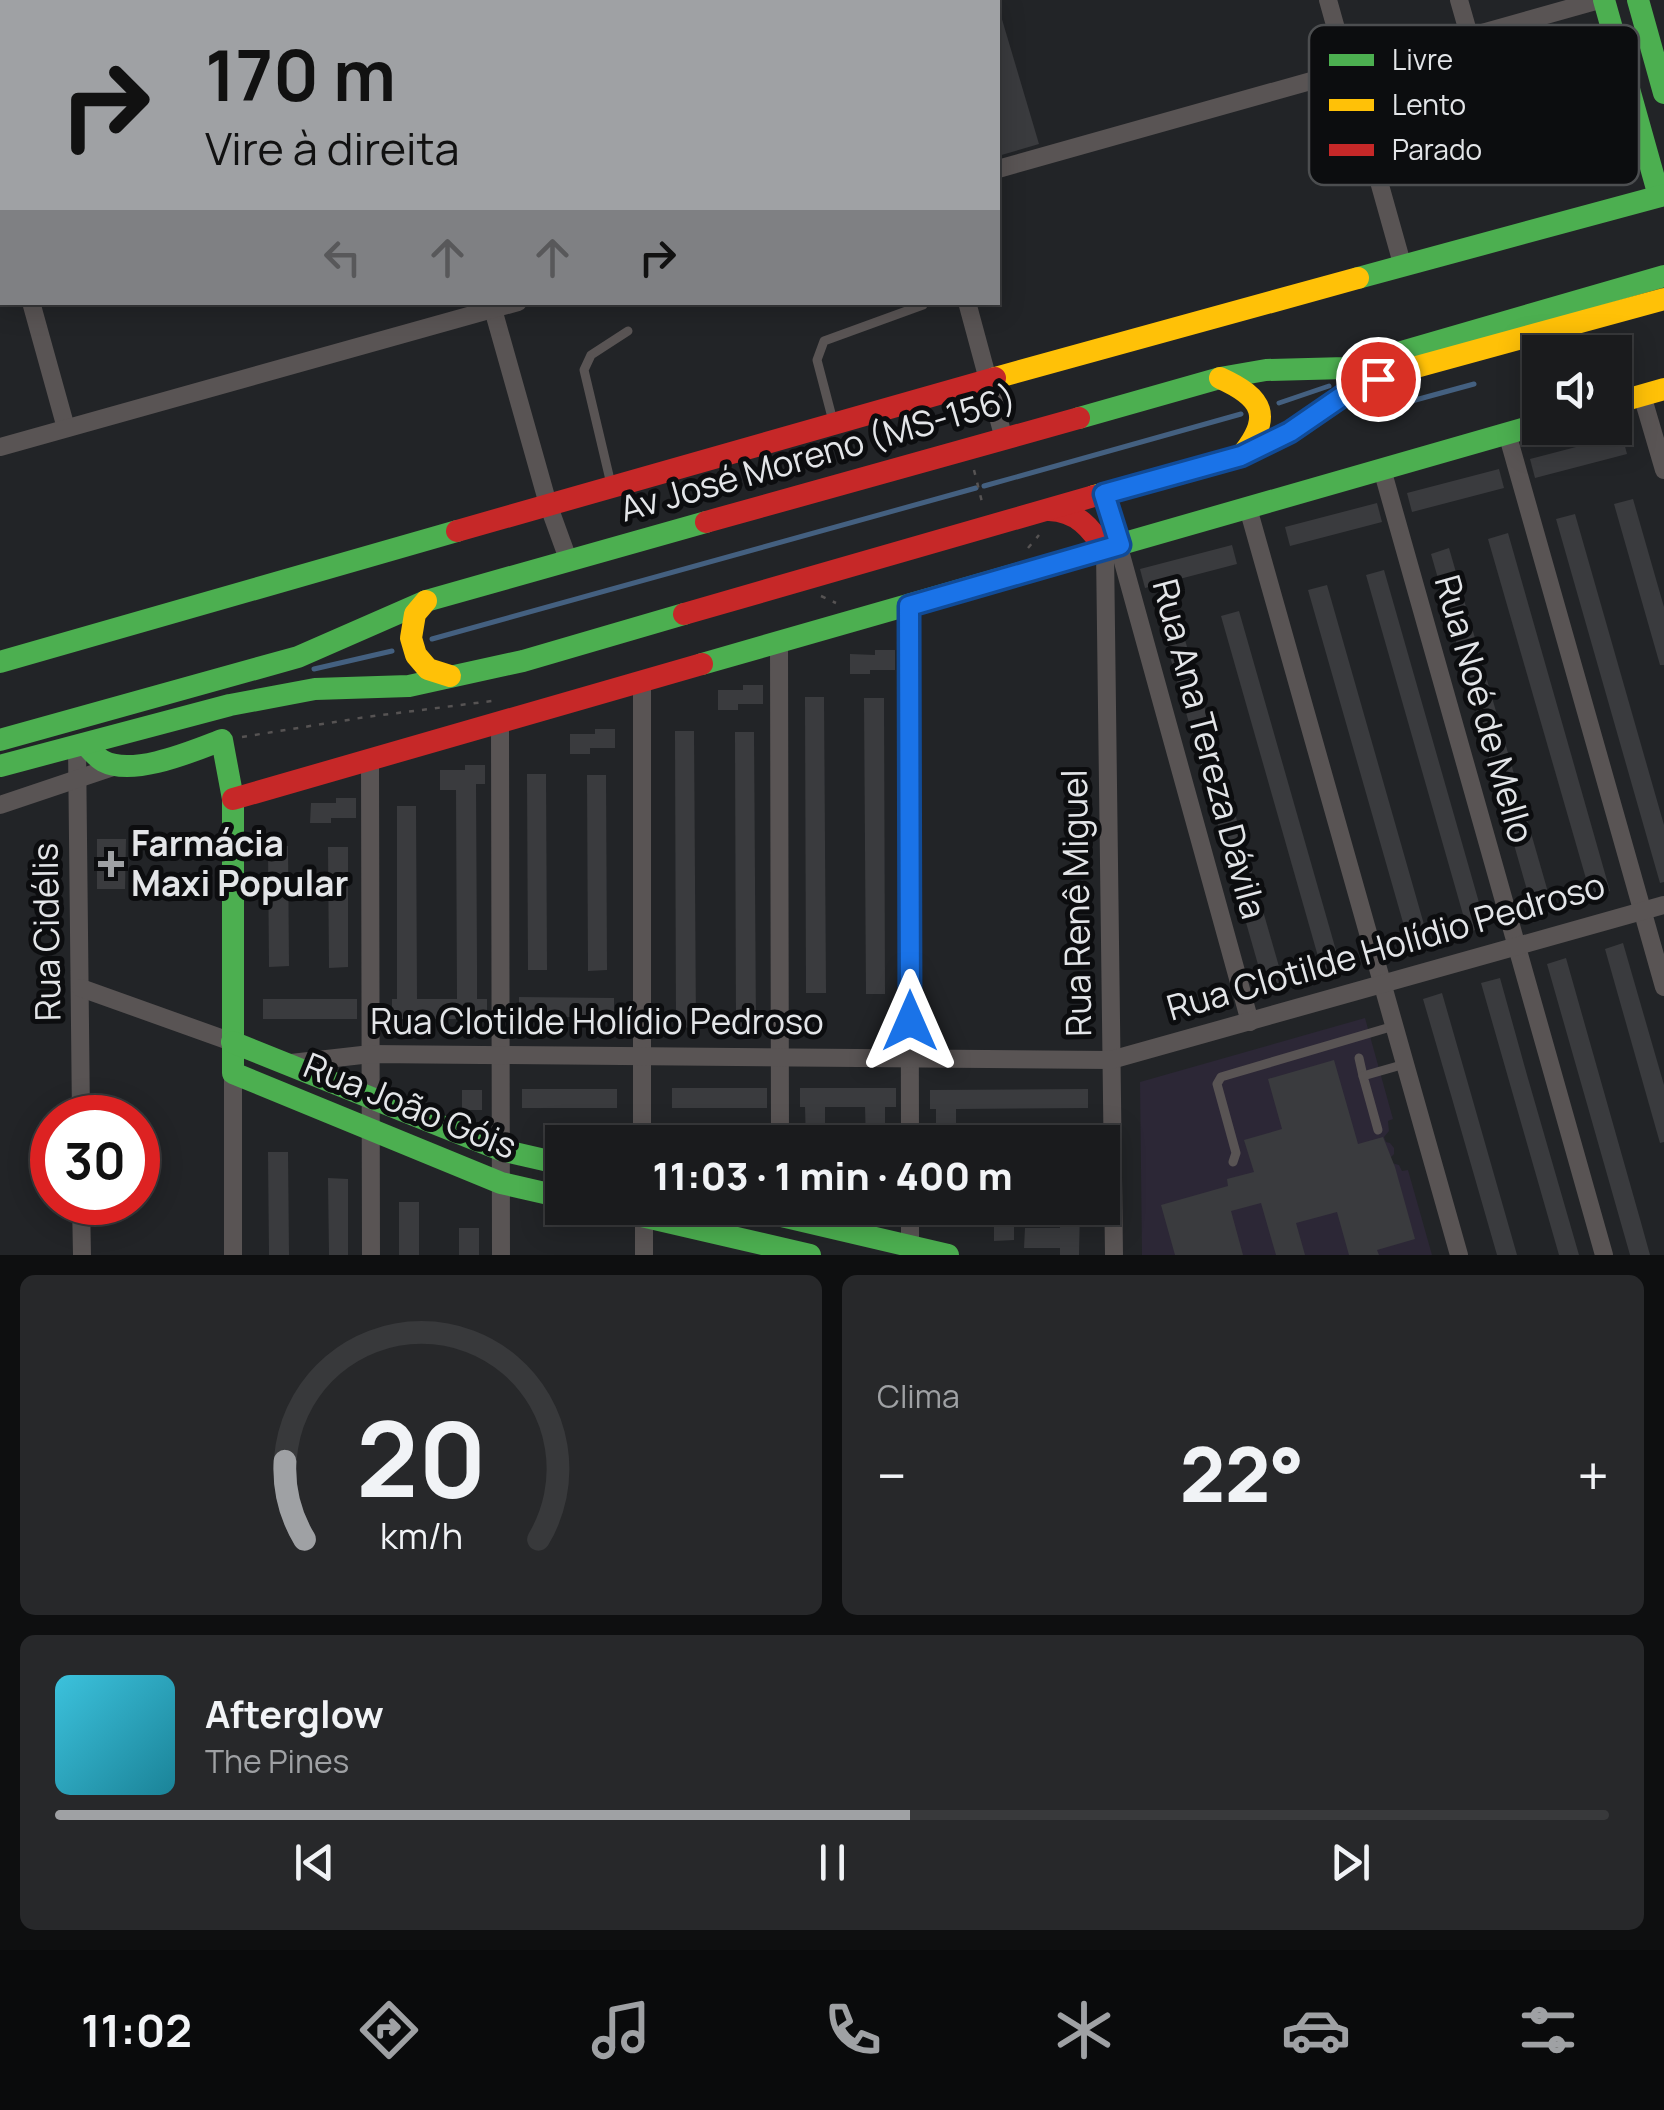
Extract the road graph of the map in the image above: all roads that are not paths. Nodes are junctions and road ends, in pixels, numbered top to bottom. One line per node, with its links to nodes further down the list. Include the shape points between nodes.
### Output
1 (1328, 0): 5 (street)
2 (1460, 0): 6 (street)
3 (1602, 0): 7 (street); 8 (street)
4 (1638, 0): 10 (street)
5 (1335, 25)
6 (1466, 25)
7 (1510, 25)
8 (1610, 25)
9 (1309, 82): 12 (street)
10 (1664, 93)
11 (1639, 121): 14 (street)
12 (1000, 168)
13 (1380, 185): 15 (street)
14 (1662, 196): 15 (street)
15 (1403, 266): 24 (street)
16 (1664, 276): 23 (street, Av José Moreno (MS-156), via 1346,368)
17 (1664, 298): 32 (street, via 1357,386)
18 (33, 305): 27 (street)
19 (923, 305): 26 (lane, via 824,341 817,360)
20 (968, 305): 24 (street)
21 (492, 306): 27 (street); 37 (street)
22 (628, 331): 35 (lane, via 591,355 584,370)
23 (1220, 378): 30 (street, Av José Moreno (MS-156)); 32 (street, via 1248,390 1258,411 1259,432)
24 (989, 380): 26 (street); 30 (street)
25 (1653, 392): 34 (street)
26 (834, 424): 35 (street)
27 (66, 428): 31 (street)
28 (1522, 430): 29 (street)
29 (1508, 434): 33 (street); 58 (street)
30 (1004, 439): 41 (street, Av José Moreno (MS-156))
31 (0, 447)
32 (1241, 456): 36 (street)
33 (1382, 470): 38 (street); 59 (street, Rua Noé de Mello)
34 (1664, 470)
35 (612, 486): 37 (street)
36 (1104, 494): 39 (street); 40 (street, Rua Ana Tereza Dávila)
37 (548, 504): 41 (street); 45 (street)
38 (1248, 508): 40 (street); 60 (street)
39 (1049, 510): 40 (street, via 1065,510); 46 (street, via 523,662)
40 (1113, 547): 43 (street); 63 (street, Rua Ana Tereza Dávila); 72 (street, Rua Renê Miguel)
41 (568, 560): 42 (street, Av José Moreno (MS-156))
42 (426, 601): 46 (street, via 414,614 416,656 428,669); 49 (street, Av José Moreno (MS-156), via 298,656)
43 (909, 606): 44 (street); 71 (street)
44 (780, 642): 47 (street); 69 (street)
45 (0, 662)
46 (450, 676): 50 (street, via 410,686 314,689)
47 (642, 682): 48 (street); 68 (street)
48 (500, 711): 51 (street); 67 (street)
49 (0, 740)
50 (81, 744): 52 (street); 53 (street); 54 (street, Rua Cidélis)
51 (370, 760): 55 (street); 66 (street)
52 (0, 766)
53 (116, 766): 54 (street); 55 (street, via 222,740)
54 (78, 780): 56 (street); 62 (street, Rua Cidélis)
55 (233, 800): 65 (street)
56 (0, 805)
57 (1664, 904): 58 (street, Rua Clotilde Holídio Pedroso)
58 (1642, 910): 59 (street, Rua Clotilde Holídio Pedroso); 61 (street)
59 (1517, 946): 60 (street, Rua Clotilde Holídio Pedroso); 105 (street, Rua Noé de Mello)
60 (1382, 984): 63 (street, Rua Clotilde Holídio Pedroso); 64 (street)
61 (1664, 986)
62 (81, 988): 65 (street); 77 (street, Rua Cidélis)
63 (1250, 1022): 72 (street, Rua Clotilde Holídio Pedroso)
64 (1394, 1026): 74 (street); 86 (lane, via 1222,1076 1217,1084)
65 (232, 1042): 73 (street, Rua Clotilde Holídio Pedroso); 75 (street)
66 (370, 1054): 67 (street, Rua Clotilde Holídio Pedroso); 73 (street, Rua Clotilde Holídio Pedroso); 78 (street)
67 (501, 1056): 68 (street, Rua Clotilde Holídio Pedroso); 84 (street)
68 (642, 1056): 69 (street, Rua Clotilde Holídio Pedroso); 79 (street)
69 (780, 1058): 71 (street, Rua Clotilde Holídio Pedroso); 80 (street)
70 (1359, 1058): 76 (lane)
71 (910, 1059): 72 (street, Rua Clotilde Holídio Pedroso); 81 (street)
72 (1111, 1060): 103 (street, Rua Renê Miguel)
73 (285, 1064): 78 (street, Rua João Góis)
74 (1405, 1064): 76 (lane); 104 (street)
75 (234, 1073): 82 (street, Rua João Góis); 97 (street)
76 (1364, 1076): 83 (lane)
77 (81, 1095)
78 (370, 1098): 82 (street); 84 (street, Rua João Góis)
79 (642, 1125)
80 (780, 1125)
81 (910, 1125)
82 (371, 1130): 87 (street, Rua João Góis); 98 (street)
83 (1378, 1130)
84 (501, 1150): 85 (street, Rua João Góis); 87 (street)
85 (545, 1160)
86 (1233, 1162)
87 (501, 1182): 88 (street, Rua João Góis); 99 (street)
88 (545, 1193)
89 (82, 1225): 96 (street)
90 (644, 1225): 100 (street)
91 (689, 1225): 95 (street)
92 (781, 1225): 95 (street)
93 (827, 1225): 94 (street)
94 (910, 1250): 102 (street)
95 (782, 1252): 101 (street)
96 (82, 1255)
97 (234, 1255)
98 (372, 1255)
99 (501, 1255)
100 (644, 1255)
101 (810, 1255)
102 (948, 1255)
103 (1114, 1255)
104 (1459, 1255)
105 (1604, 1255)

